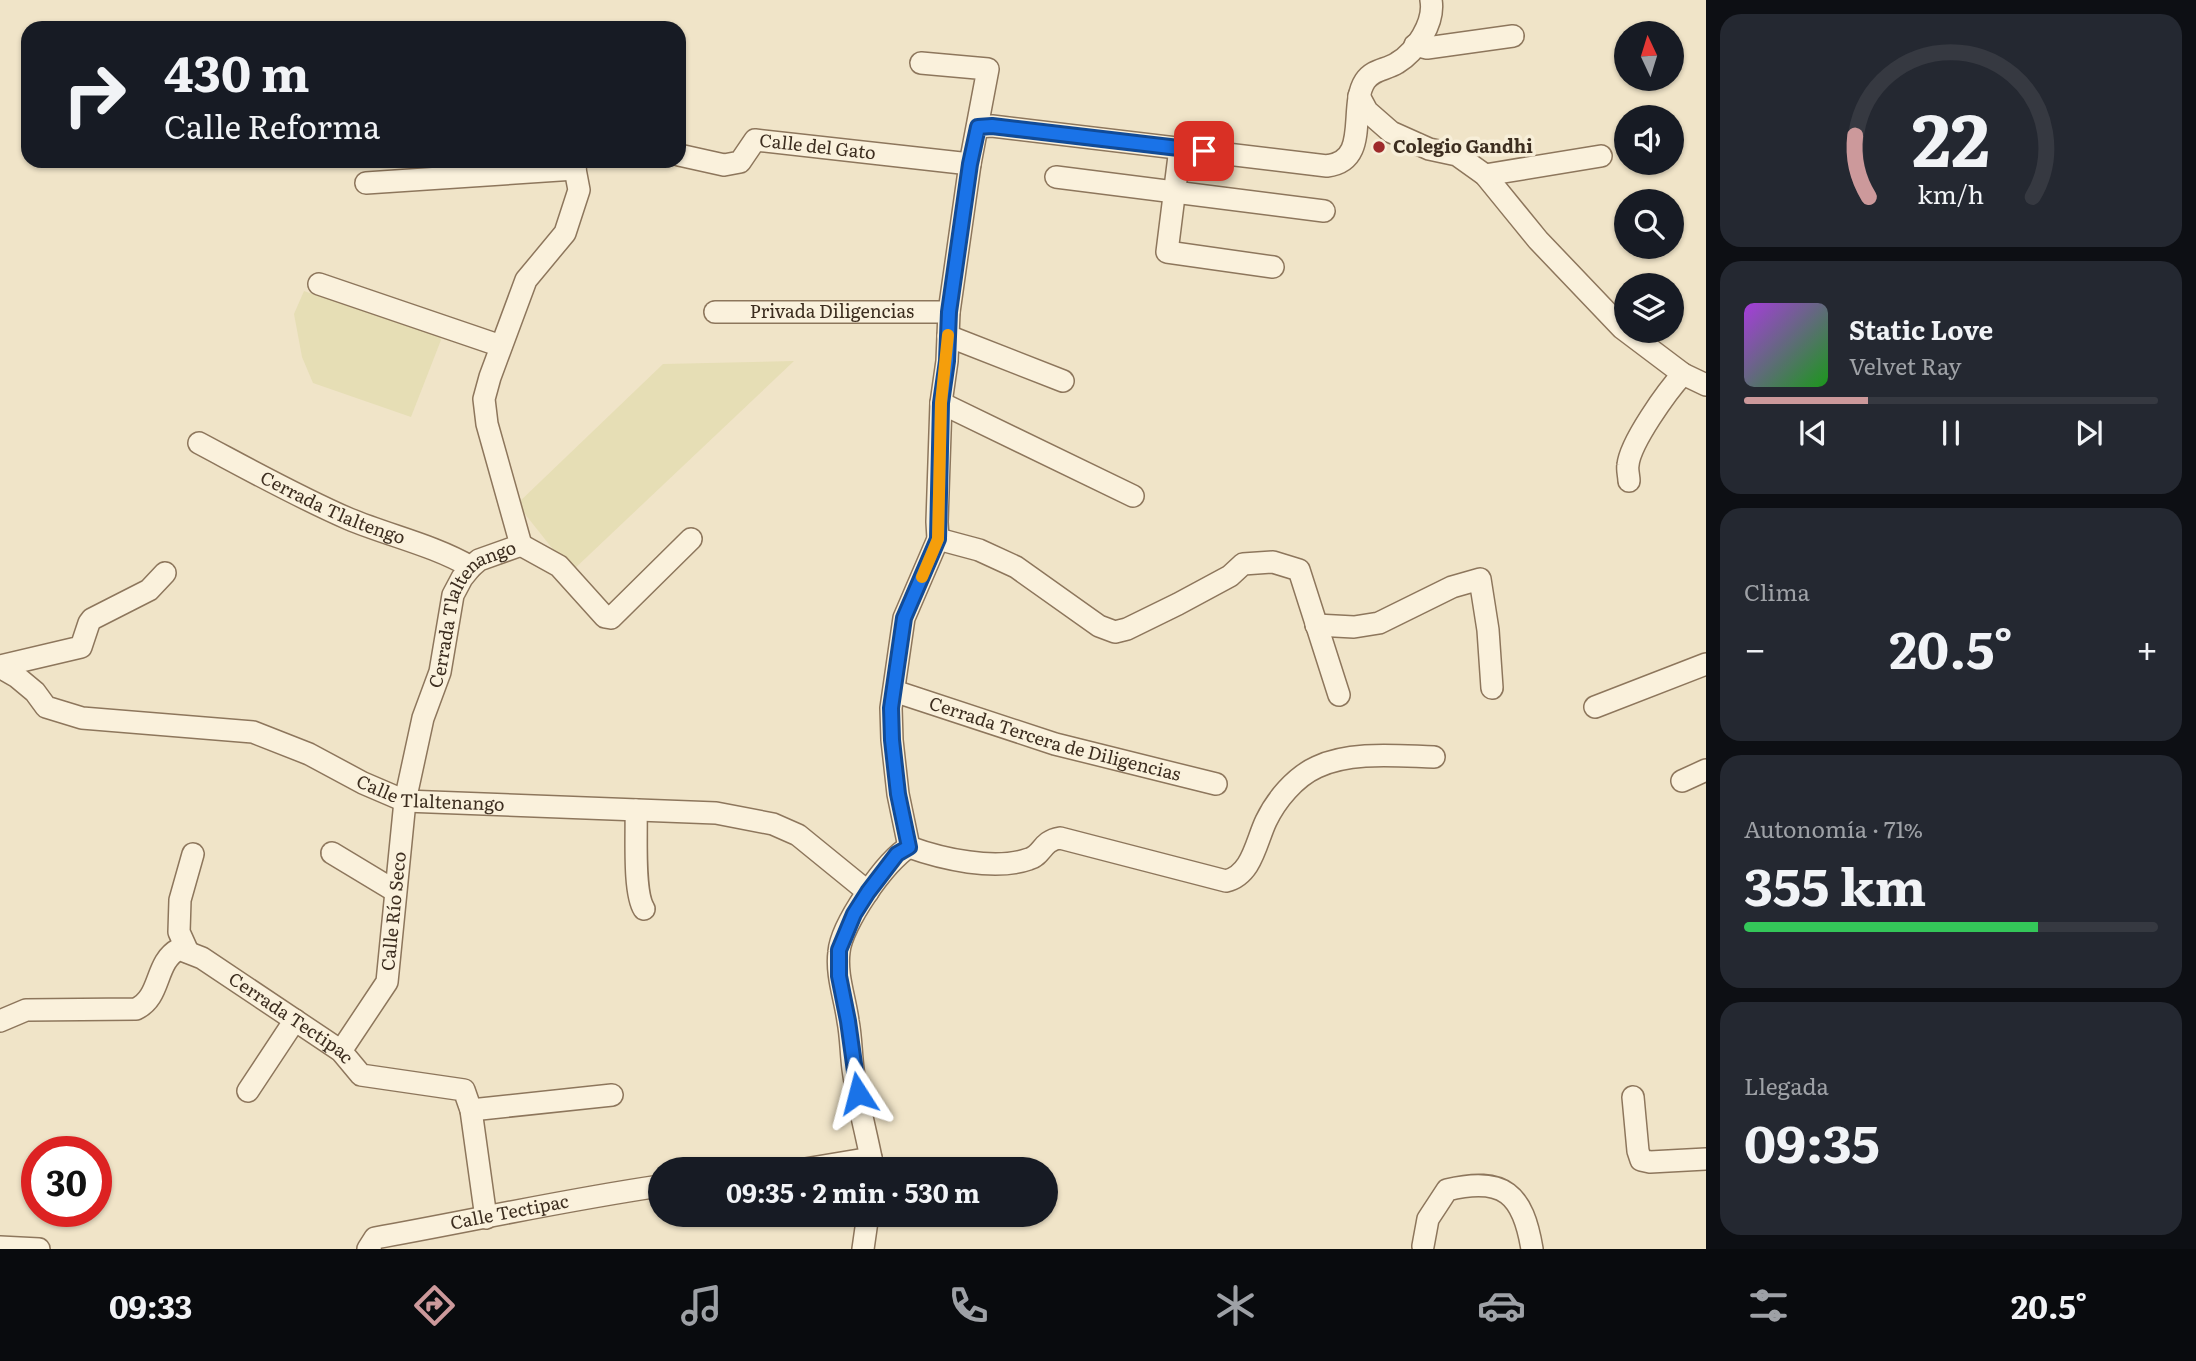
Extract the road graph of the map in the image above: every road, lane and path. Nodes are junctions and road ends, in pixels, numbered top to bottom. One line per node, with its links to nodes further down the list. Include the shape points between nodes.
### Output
1 (1430, 0): 3 (street, via 1430,23)
2 (1513, 36): 3 (street, via 1427,48)
3 (1415, 45): 5 (street, via 1398,63 1368,77)
4 (921, 63): 6 (street, via 988,69)
5 (1359, 96): 7 (street, via 1358,128 1349,156 1339,165); 13 (street, via 1367,111 1391,132 1429,149 1457,155)
6 (978, 127): 7 (street); 10 (street)
7 (1180, 148): 16 (street)
8 (1601, 156): 13 (street)
9 (686, 157): 10 (street, Calle del Gato, via 724,165 740,162 755,140 762,140)
10 (970, 164): 21 (street)
11 (541, 168): 15 (street)
12 (576, 168): 23 (street, Cerrada Tlaltenango, via 579,190 565,233 526,280)
13 (1485, 175): 24 (street, via 1538,240 1622,328)
14 (1056, 177): 16 (street)
15 (366, 183)
16 (1174, 192): 17 (street); 18 (street, via 1167,252)
17 (1324, 211)
18 (1273, 267)
19 (319, 284): 23 (street)
20 (715, 312): 21 (street, Privada Diligencias)
21 (949, 312): 22 (street)
22 (948, 337): 25 (street); 27 (street)
23 (501, 346): 33 (street, Cerrada Tlaltenango, via 484,399)
24 (1683, 374): 26 (street); 29 (street, via 1639,437 1628,464)
25 (1063, 381)
26 (1706, 385)
27 (941, 403): 30 (street); 32 (street)
28 (199, 443): 34 (street, Cerrada Tlaltengo, via 350,519)
29 (1629, 481)
30 (1133, 496)
31 (691, 539): 33 (street, via 611,618 605,617 559,566)
32 (938, 539): 36 (street, via 1016,567 1115,632 1178,604 1244,564 1273,562 1299,570); 40 (street, via 904,618)
33 (521, 545): 34 (street, Cerrada Tlaltenango)
34 (471, 567): 47 (street, Cerrada Tlaltenango, via 453,595 440,672 423,718)
35 (165, 573): 38 (street, via 149,590 92,619 81,647)
36 (1316, 625): 39 (street, via 1379,623 1452,587 1480,579); 41 (street)
37 (1706, 664): 42 (street)
38 (0, 666): 47 (street, Calle Tlaltenango, via 35,692 46,707 82,718 253,732)
39 (1492, 688)
40 (894, 691): 46 (street, Cerrada Tercera de Diligencias, via 1055,744); 49 (street, via 892,740)
41 (1339, 695)
42 (1595, 707)
43 (1434, 757): 49 (street, via 1370,756 1327,763 1310,771 1270,814 1244,871 1226,881 1060,838 1045,843 1037,856 1005,863 948,858)
44 (1706, 770): 45 (street)
45 (1682, 781)
46 (1216, 784)
47 (405, 801): 48 (street, Calle Tlaltenango); 52 (street, Calle Río Seco)
48 (636, 810): 53 (street, Calle Tlaltenango, via 716,813 773,824 798,835); 54 (street, via 638,887)
49 (909, 847): 53 (street, via 897,854)
50 (331, 853): 52 (street)
51 (193, 854): 55 (street, via 180,900)
52 (395, 891): 58 (street, Calle Río Seco, via 387,982)
53 (868, 892): 63 (street, via 839,950 839,976)
54 (644, 909)
55 (183, 951): 56 (street, Cerrada Tectipac, via 202,958); 57 (street, via 171,953 148,1002 136,1009 26,1010)
56 (295, 1020): 58 (street, Cerrada Tectipac); 59 (street)
57 (0, 1021)
58 (341, 1051): 62 (street, Cerrada Tectipac, via 361,1075 464,1090)
59 (248, 1091)
60 (612, 1094): 62 (street)
61 (1633, 1097): 64 (street, via 1642,1160)
62 (471, 1110): 66 (street)
63 (870, 1157)
64 (1706, 1159)
65 (648, 1188): 66 (street, Calle Tectipac)
66 (486, 1218): 71 (street, Calle Tectipac, via 375,1238)
67 (866, 1227): 72 (street)
68 (1423, 1246): 73 (street, via 1428,1219 1447,1190 1471,1184 1512,1194 1524,1216)
69 (0, 1247): 70 (street)
70 (39, 1249)
71 (368, 1249)
72 (863, 1249)
73 (1532, 1249)

